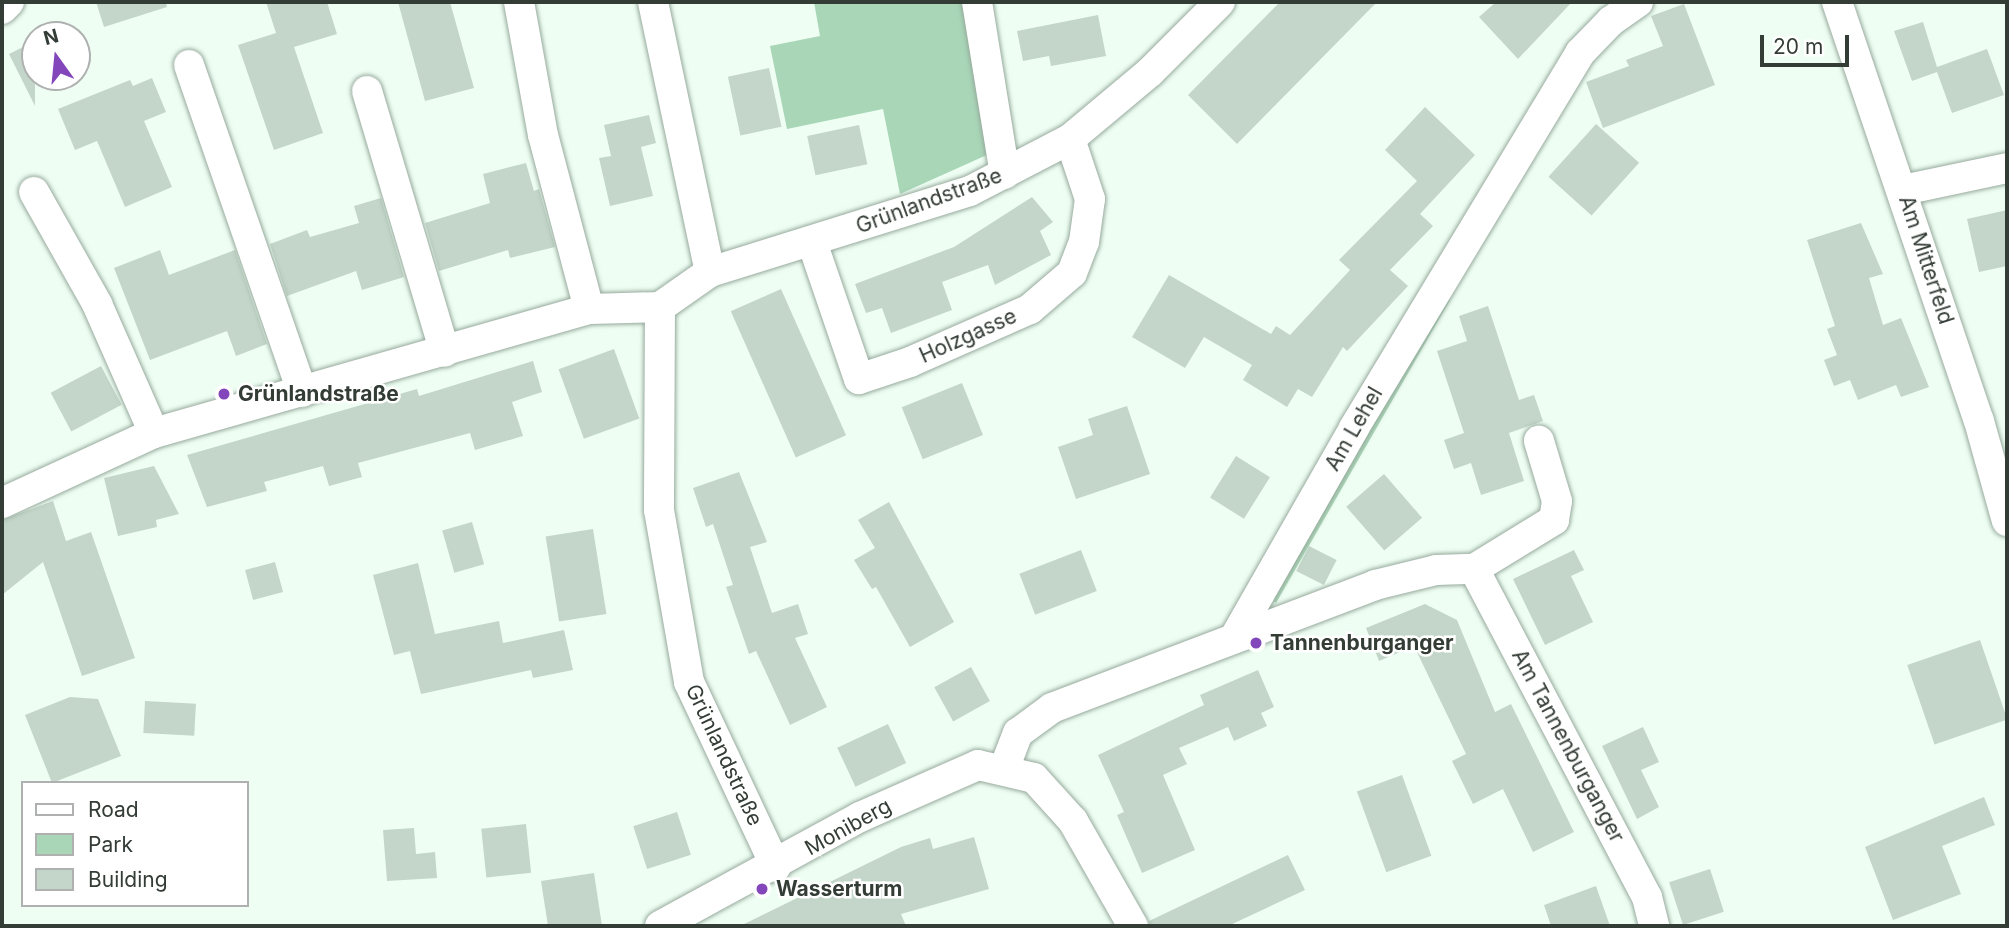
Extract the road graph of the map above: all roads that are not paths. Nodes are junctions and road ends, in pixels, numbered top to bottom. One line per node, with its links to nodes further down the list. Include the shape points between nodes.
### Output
1 (9, 2): 8 (street)
2 (519, 2): 19 (street, via 543,135)
3 (653, 2): 17 (street)
4 (977, 2): 13 (street)
5 (1220, 2): 11 (street, Grünlandstraße, via 1150,72)
6 (1638, 2): 27 (street, Am Lehel, via 1611,21 1580,53 1361,416)
7 (1837, 2): 14 (street, Am Mitterfeld)
8 (2, 9)
9 (189, 65): 21 (street)
10 (367, 91): 20 (street)
11 (1070, 139): 13 (street, Grünlandstraße); 16 (street, Holzgasse, via 1090,199 1084,242 1072,273 1030,309 910,362 859,379)
12 (2007, 168): 14 (street)
13 (1006, 174): 16 (street, Grünlandstraße, via 900,216)
14 (1903, 190): 25 (street, Am Mitterfeld)
15 (34, 192): 22 (street, via 96,304)
16 (812, 242): 17 (street, Grünlandstraße)
17 (710, 272): 18 (street, Grünlandstraße)
18 (660, 307): 19 (street); 29 (street, Grünlandstraße, via 659,510 689,682)
19 (589, 309): 20 (street)
20 (445, 352): 21 (street)
21 (302, 392): 22 (street)
22 (154, 433): 24 (street)
23 (1539, 441): 26 (street, via 1557,501 1554,520)
24 (2, 503)
25 (2007, 521)
26 (1474, 569): 27 (street, via 1436,570 1375,585); 32 (street, Am Tannenburganger, via 1647,897)
27 (1235, 637): 28 (street, via 1052,708 1018,733)
28 (1004, 769): 29 (street, Moniberg, via 978,765 944,778 860,817); 31 (street, Moniberg, via 1034,778 1073,821)
29 (776, 867): 30 (street, Moniberg)
30 (660, 926)
31 (1133, 926)
32 (1654, 926)

